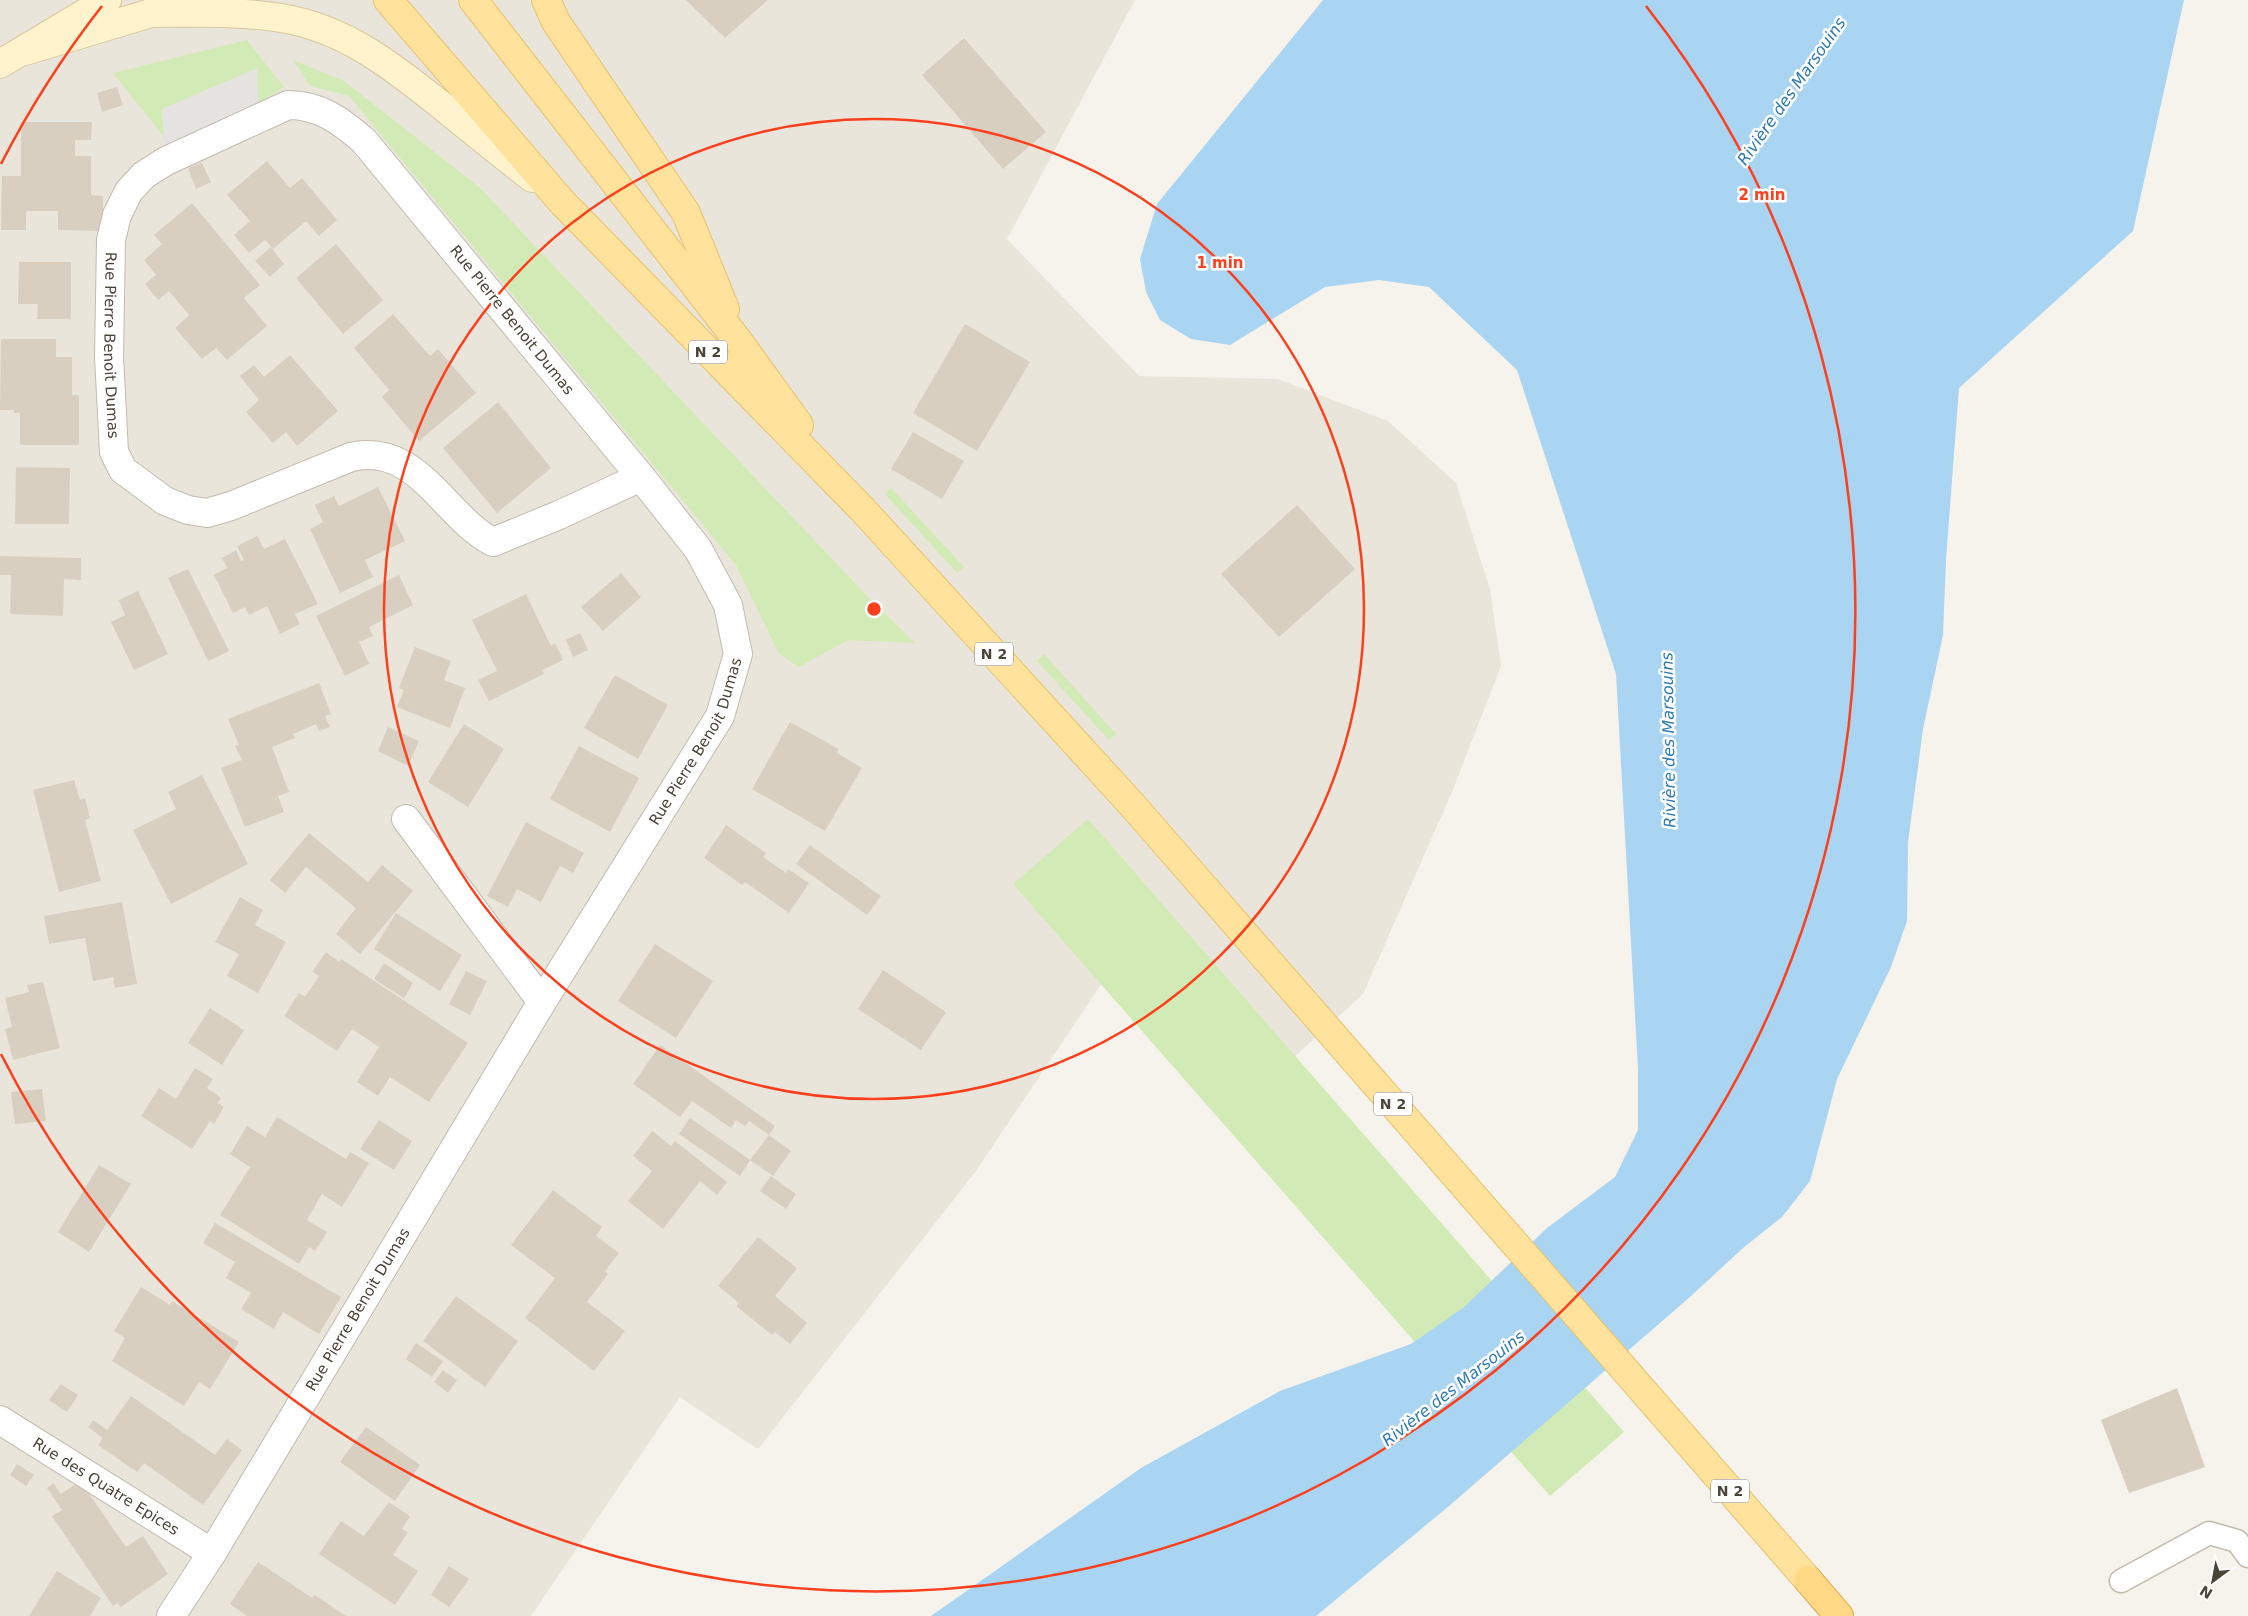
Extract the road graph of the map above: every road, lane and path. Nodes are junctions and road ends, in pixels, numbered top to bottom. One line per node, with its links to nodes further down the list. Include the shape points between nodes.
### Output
1 (107, 0): 7 (main road)
2 (183, 0): 6 (main road)
3 (388, 0): 9 (main road, N 2)
4 (473, 0): 10 (main road, N 2)
5 (546, 0): 10 (main road, via 556,22 686,213)
6 (152, 13): 7 (main road); 9 (main road, via 224,12 281,18 341,36 404,76)
7 (25, 50): 8 (main road)
8 (0, 64)
9 (562, 202): 12 (main road, N 2)
10 (739, 342): 12 (main road, N 2)
11 (641, 477): 11 (street, Rue Pierre Benoit Dumas, via 493,542 479,535 421,476 401,462 365,454 207,513 165,501 123,470 114,452 109,357 111,240 117,215 130,191 144,175 209,140 288,105 302,105 328,114 364,140); 14 (street, Rue Pierre Benoit Dumas, via 698,549 728,605 738,654 720,716)
12 (854, 502): 18 (main road, N 2, via 1134,807)
13 (406, 818): 14 (street)
14 (542, 1002): 16 (street, Rue Pierre Benoit Dumas)
15 (0, 1420): 16 (street, Rue des Quatre Epices)
16 (212, 1553): 20 (street, Rue Pierre Benoit Dumas)
17 (2248, 1556): 19 (lane, via 2237,1542 2209,1533)
18 (1808, 1580): 21 (highway); 22 (highway, N 2)
19 (2121, 1581)
20 (171, 1616)
21 (1832, 1616)
22 (1839, 1616)

